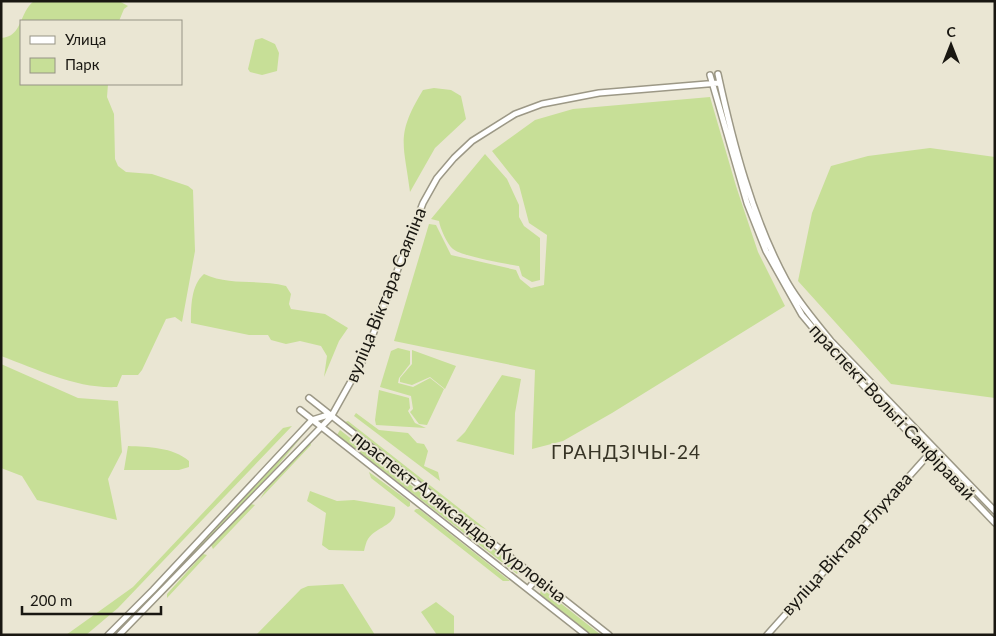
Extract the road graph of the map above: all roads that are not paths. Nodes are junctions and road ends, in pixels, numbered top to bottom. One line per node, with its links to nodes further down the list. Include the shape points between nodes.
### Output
1 (718, 74): 4 (street, праспект Вольгі Санфіравай)
2 (710, 75): 3 (street, праспект Вольгі Санфіравай)
3 (712, 83): 4 (street, вуліца Віктара Саяпіна); 5 (street, праспект Вольгі Санфіравай, via 747,203); 9 (street, вуліца Віктара Саяпіна, via 599,93 542,104 515,114 472,140 436,178 423,203 364,358)
4 (720, 83): 6 (street, праспект Вольгі Санфіравай, via 753,200)
5 (780, 279): 6 (street, via 782,275); 13 (street, праспект Вольгі Санфіравай, via 824,343)
6 (786, 280): 12 (street, праспект Вольгі Санфіравай, via 831,341)
7 (309, 398): 9 (street, праспект Аляксандра Курловіча)
8 (300, 410): 10 (street, праспект Аляксандра Курловіча)
9 (330, 416): 10 (street); 11 (street, вуліца Віктара Саяпіна); 16 (street, праспект Аляксандра Курловіча)
10 (312, 420): 11 (street, праспект Аляксандра Курловіча); 18 (street)
11 (322, 428): 17 (street, праспект Аляксандра Курловіча); 19 (street, вуліца Віктара Саяпіна)
12 (934, 448): 13 (street, вуліца Віктара Глухава); 14 (street, праспект Вольгі Санфіравай)
13 (928, 454): 15 (street, праспект Вольгі Санфіравай); 22 (street, вуліца Віктара Глухава)
14 (995, 511)
15 (995, 523)
16 (537, 578): 17 (street); 21 (street, праспект Аляксандра Курловіча)
17 (528, 589): 20 (street, праспект Аляксандра Курловіча)
18 (108, 635)
19 (119, 635)
20 (586, 635)
21 (609, 635)
22 (767, 635)

